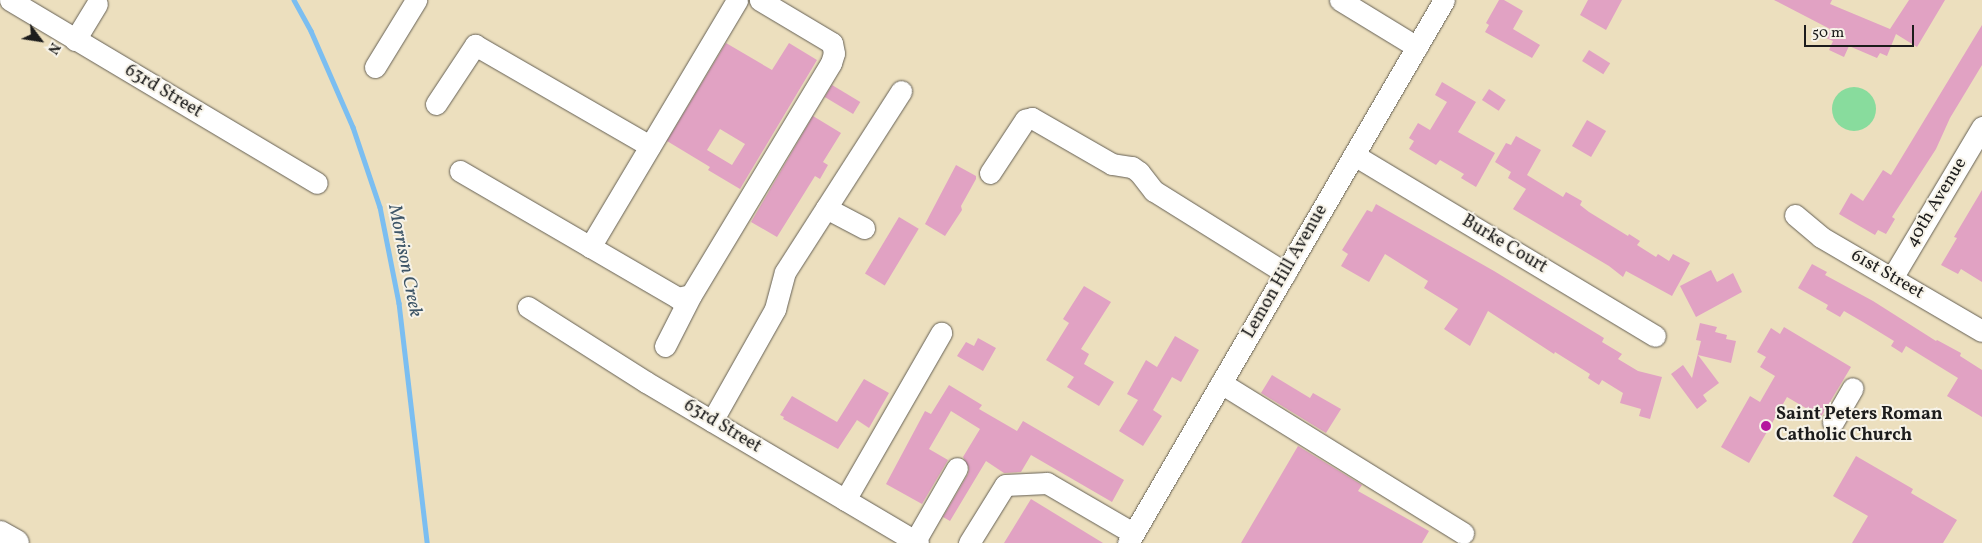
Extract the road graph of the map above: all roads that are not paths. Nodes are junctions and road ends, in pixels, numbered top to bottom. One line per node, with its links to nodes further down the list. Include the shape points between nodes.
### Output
1 (10, 0): 8 (street, 63rd Street)
2 (416, 0): 10 (street)
3 (737, 0): 14 (street)
4 (760, 0): 25 (street, via 832,43 834,53 831,63)
5 (1340, 0): 9 (street)
6 (1444, 0): 9 (street, Lemon Hill Avenue)
7 (97, 4): 8 (street)
8 (75, 40): 18 (street, 63rd Street)
9 (1417, 47): 15 (street, Lemon Hill Avenue)
10 (374, 67)
11 (901, 91): 19 (street)
12 (436, 104): 14 (street, via 475,45)
13 (1982, 127): 24 (street, 40th Avenue)
14 (650, 146): 22 (street)
15 (1354, 155): 23 (street, Lemon Hill Avenue); 29 (street, Burke Court)
16 (460, 171): 22 (street)
17 (990, 173): 23 (street, via 1025,120 1032,118 1112,164 1132,167 1140,172 1154,191)
18 (317, 182)
19 (826, 208): 21 (street); 33 (street, via 785,272 775,310)
20 (1795, 215): 24 (street, 61st Street, via 1822,237)
21 (864, 228)
22 (590, 247): 25 (street, via 678,298)
23 (1285, 273): 31 (street, Lemon Hill Avenue)
24 (1892, 278): 27 (street, 61st Street)
25 (691, 295): 30 (street)
26 (528, 307): 33 (street, 63rd Street)
27 (1982, 331)
28 (941, 333): 36 (street)
29 (1655, 336)
30 (665, 346)
31 (1221, 383): 37 (street); 39 (street, Lemon Hill Avenue)
32 (1853, 388): 34 (street)
33 (712, 421): 36 (street, 63rd Street)
34 (1832, 422)
35 (957, 468): 40 (street)
36 (845, 500): 40 (street, 63rd Street)
37 (1462, 533)
38 (0, 534): 41 (main road)
39 (1130, 538): 42 (street, via 1047,483 1005,485)
40 (916, 542)
41 (16, 543)
42 (969, 543)

